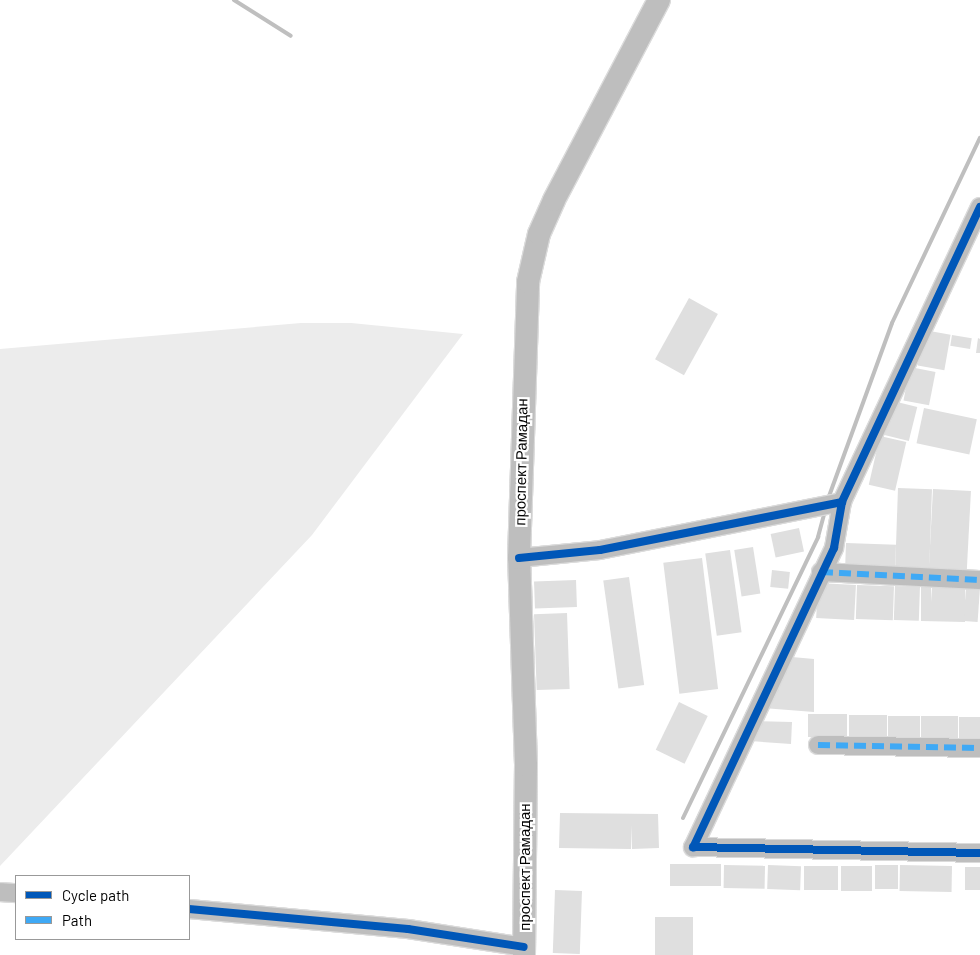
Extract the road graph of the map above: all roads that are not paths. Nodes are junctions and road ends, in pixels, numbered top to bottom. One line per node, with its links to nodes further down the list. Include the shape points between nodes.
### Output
1 (659, 0): 4 (main road, проспект Рамадан, via 565,178 532,259 525,330)
2 (980, 207): 3 (street)
3 (837, 503): 4 (street, via 600,550); 5 (street, via 834,548)
4 (519, 558): 13 (main road, проспект Рамадан, via 526,765)
5 (821, 572): 6 (street); 9 (street, via 693,847)
6 (980, 580)
7 (818, 745): 8 (street)
8 (980, 748)
9 (980, 853)
10 (0, 892): 11 (street)
11 (15, 893)
12 (190, 909): 13 (street, via 408,929)
13 (524, 951)

